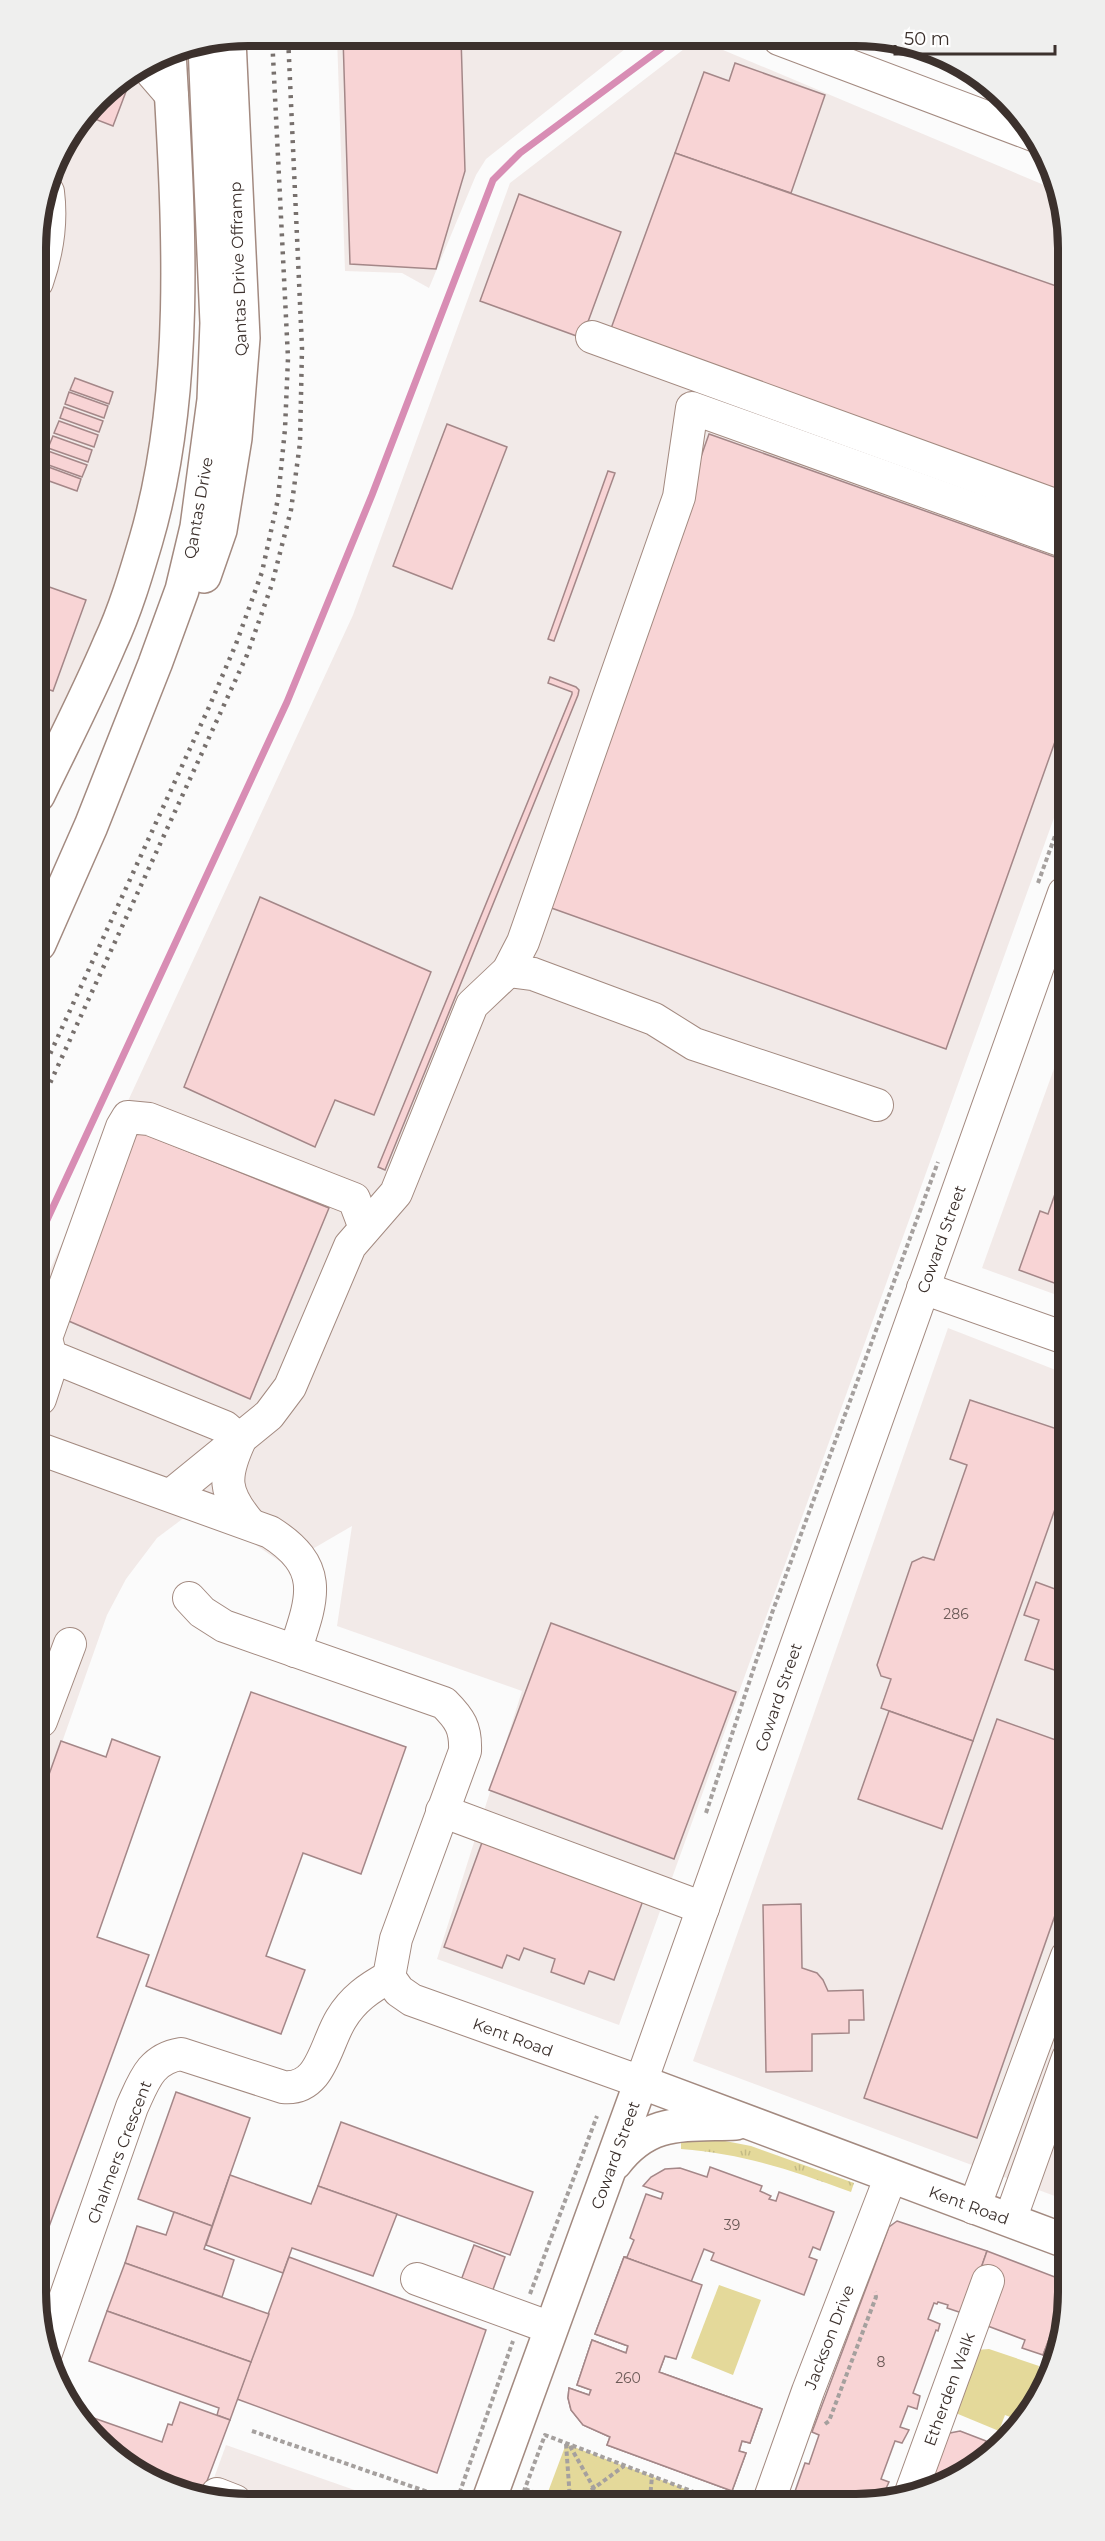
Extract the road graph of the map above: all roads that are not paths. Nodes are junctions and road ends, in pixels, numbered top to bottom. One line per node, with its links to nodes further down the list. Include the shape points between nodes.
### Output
1 (798, 46): 7 (street)
2 (229, 48): 13 (main road, Qantas Drive Offramp, via 243,338 235,438 220,530 195,600)
3 (205, 51): 13 (main road, Qantas Drive, via 217,323 214,400 202,496 186,574)
4 (169, 63): 6 (main road)
5 (151, 72): 6 (street)
6 (172, 96): 14 (main road, via 178,241 175,375 163,460 146,539 111,641)
7 (1020, 130)
8 (49, 215): 9 (street)
9 (47, 243)
10 (592, 337): 11 (street)
11 (1058, 506)
12 (1058, 539): 18 (street, via 692,408 679,497 523,942)
13 (130, 729): 16 (main road, Qantas Drive)
14 (47, 777)
15 (1050, 889): 17 (street, Coward Street)
16 (47, 927)
17 (1057, 938): 21 (street, Coward Street)
18 (508, 971): 19 (street, via 544,978 654,1019 694,1044); 20 (street, via 472,1005 396,1193)
19 (878, 1105)
20 (365, 1228): 23 (street, via 354,1199 149,1119 128,1117); 27 (street, via 350,1246 290,1387 269,1415)
21 (923, 1288): 22 (street); 36 (street, Coward Street)
22 (1058, 1336)
23 (46, 1337)
24 (46, 1340): 25 (street)
25 (52, 1362): 26 (street); 27 (street, via 60,1360 225,1427)
26 (46, 1379)
27 (240, 1440): 29 (street); 30 (street, via 230,1461 227,1481 236,1506)
28 (46, 1451): 29 (street)
29 (171, 1495): 30 (street)
30 (250, 1524): 33 (street, via 270,1532 296,1552 308,1571 312,1593)
31 (189, 1598): 33 (street, via 224,1626)
32 (70, 1644): 34 (street)
33 (295, 1651): 35 (street, via 444,1703 459,1718 465,1751)
34 (46, 1706)
35 (442, 1811): 36 (street); 37 (street, via 396,1940)
36 (703, 1908): 39 (street, Coward Street)
37 (389, 1977): 39 (street, Kent Road, via 412,2000); 50 (street, Chalmers Crescent, via 356,1999 340,2020 311,2079 295,2088 181,2054 167,2056 154,2066 132,2107)
38 (1058, 1983): 44 (street)
39 (641, 2082): 41 (main road, Kent Road); 42 (main road, Coward Street)
40 (1058, 2086): 45 (street)
41 (749, 2122): 42 (main road, via 666,2127 646,2133 632,2143); 43 (main road, Kent Road)
42 (609, 2172): 49 (main road, Coward Street)
43 (891, 2176): 44 (main road, Kent Road); 53 (street, Jackson Drive)
44 (974, 2208): 45 (main road, Kent Road)
45 (1010, 2220): 46 (main road, Kent Road)
46 (1058, 2238)
47 (417, 2279): 49 (street)
48 (988, 2281): 51 (street, Etherden Walk)
49 (552, 2328): 52 (main road, Coward Street)
50 (52, 2337)
51 (913, 2486)
52 (491, 2494)
53 (771, 2494)

